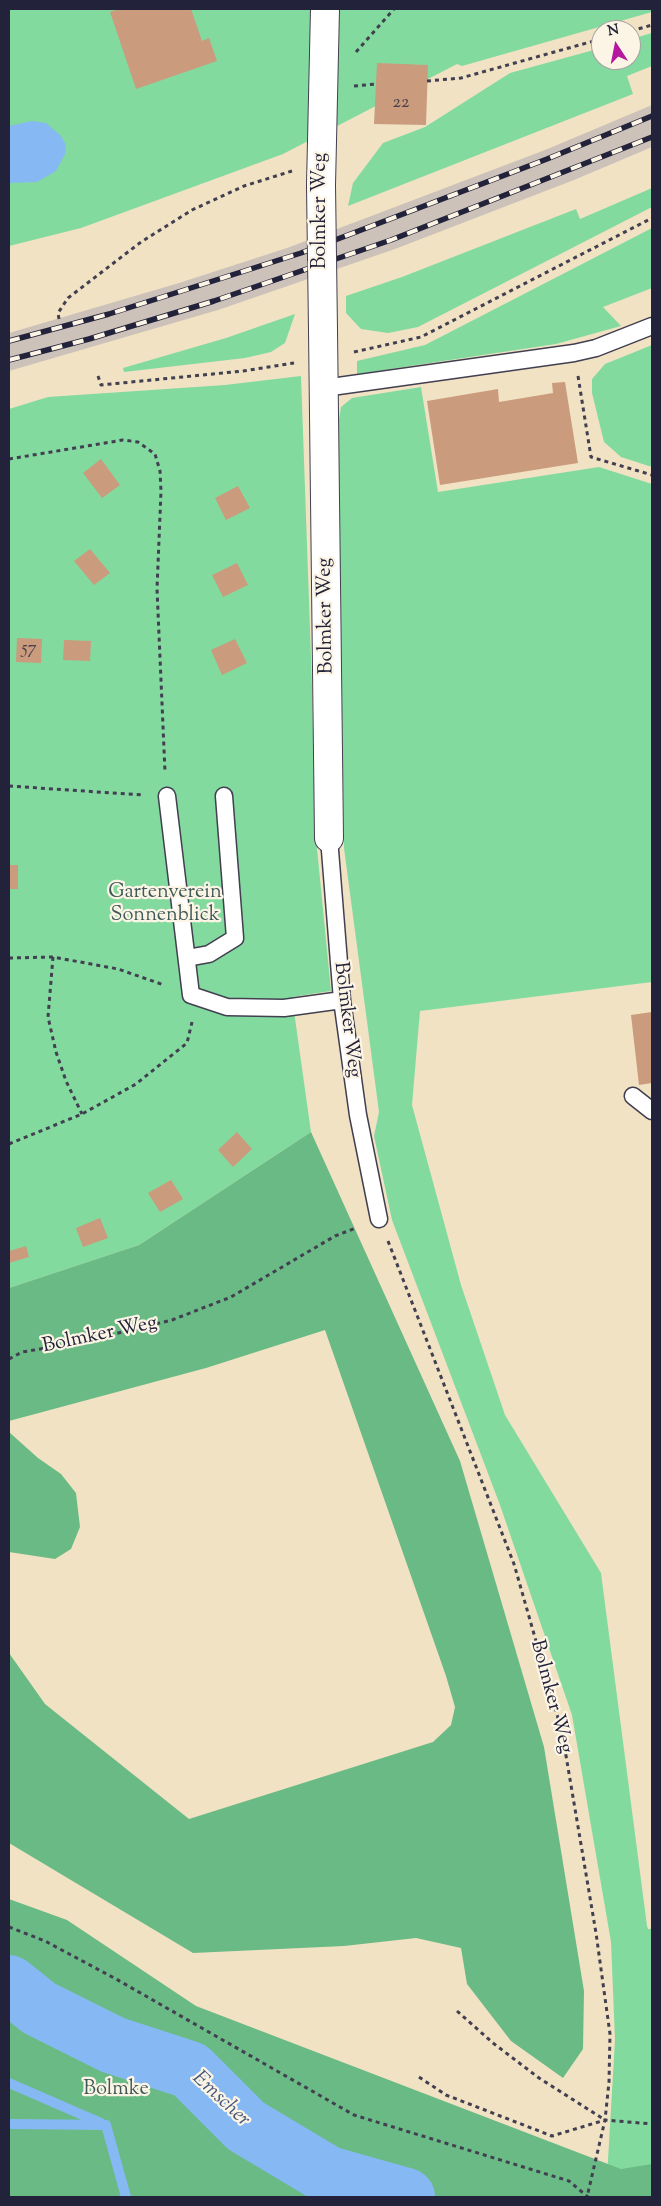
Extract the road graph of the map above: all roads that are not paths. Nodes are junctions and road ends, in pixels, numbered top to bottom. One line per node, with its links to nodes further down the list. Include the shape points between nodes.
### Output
1 (325, 9): 3 (street, Bolmker Weg, bridge, via 321,176)
2 (652, 326): 3 (lane, via 574,353)
3 (324, 388): 6 (street, Bolmker Weg)
4 (167, 796): 7 (lane)
5 (224, 796): 7 (lane, via 234,938 209,954)
6 (329, 838): 8 (lane, Bolmker Weg)
7 (187, 958): 8 (lane, via 192,995 227,1007 284,1008)
8 (342, 1000): 11 (lane, Bolmker Weg, via 358,1115)
9 (633, 1096): 10 (lane)
10 (652, 1112)
11 (379, 1219)

